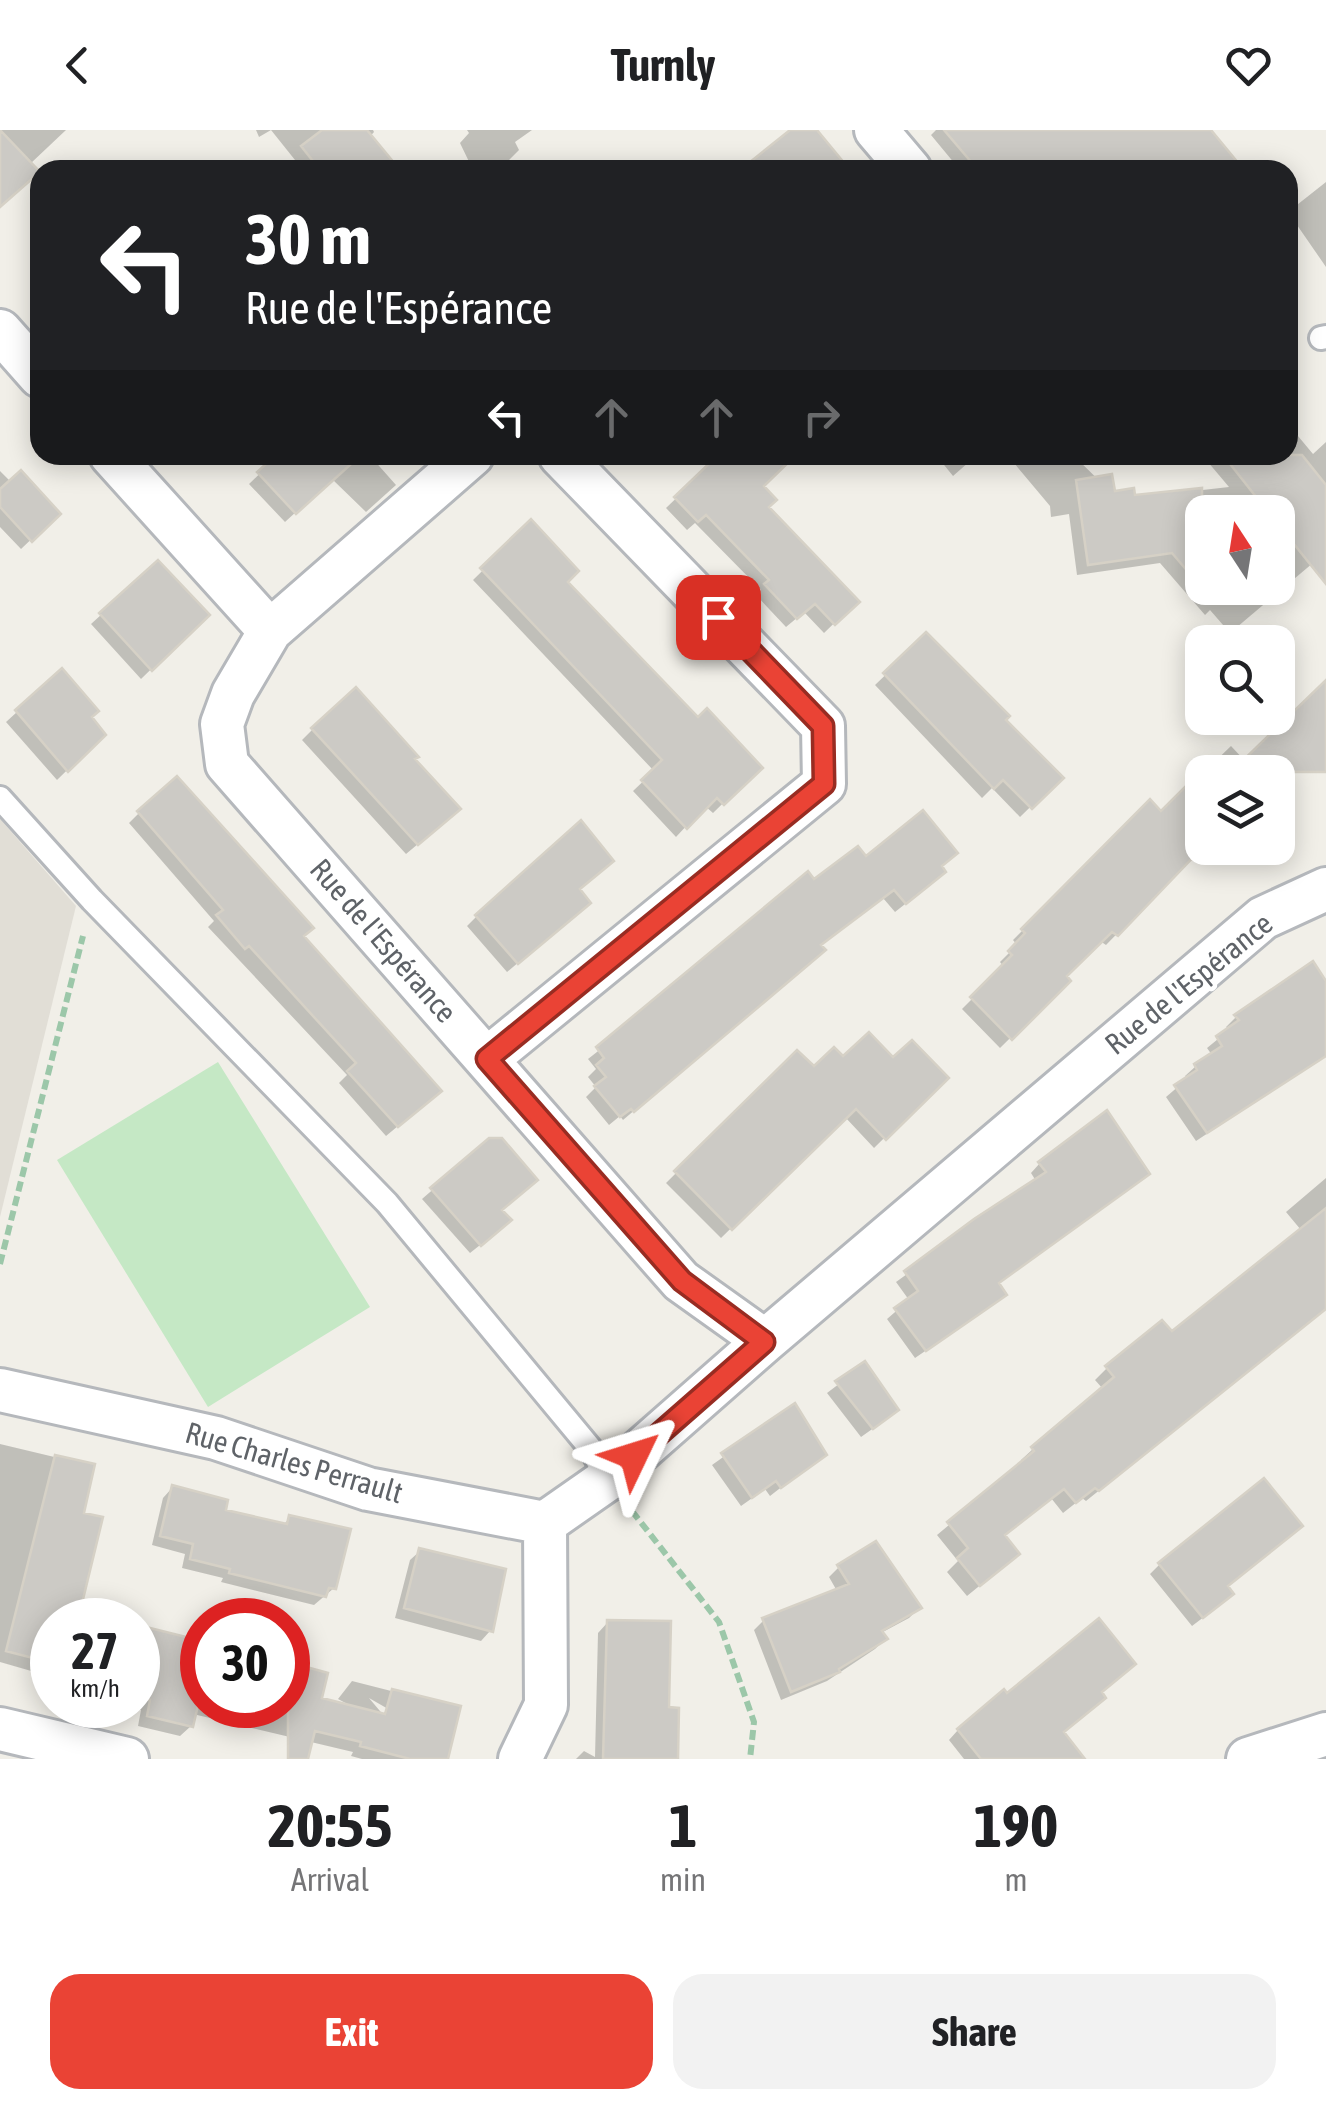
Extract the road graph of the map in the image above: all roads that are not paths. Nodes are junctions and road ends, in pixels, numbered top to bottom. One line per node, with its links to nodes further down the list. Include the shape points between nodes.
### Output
1 (876, 130): 2 (street)
2 (902, 160)
3 (0, 331): 4 (street)
4 (30, 365)
5 (120, 465): 8 (street)
6 (461, 465): 8 (street, Rue de l'Espérance)
7 (570, 465): 11 (street, via 823,726 824,784)
8 (270, 631): 11 (street, Rue de l'Espérance, via 222,724 226,764)
9 (0, 798): 14 (lane, via 388,1203)
10 (1326, 889): 12 (street, Rue de l'Espérance, via 1262,918)
11 (487, 1059): 12 (street, Rue de l'Espérance, via 682,1281)
12 (764, 1342): 14 (street)
13 (0, 1390): 15 (street, Rue Charles Perrault, via 216,1438 368,1488)
14 (608, 1479): 15 (street)
15 (545, 1522): 19 (street, via 546,1704)
16 (0, 1729): 18 (street)
17 (1326, 1734): 20 (street)
18 (127, 1759)
19 (520, 1759)
20 (1248, 1759)

